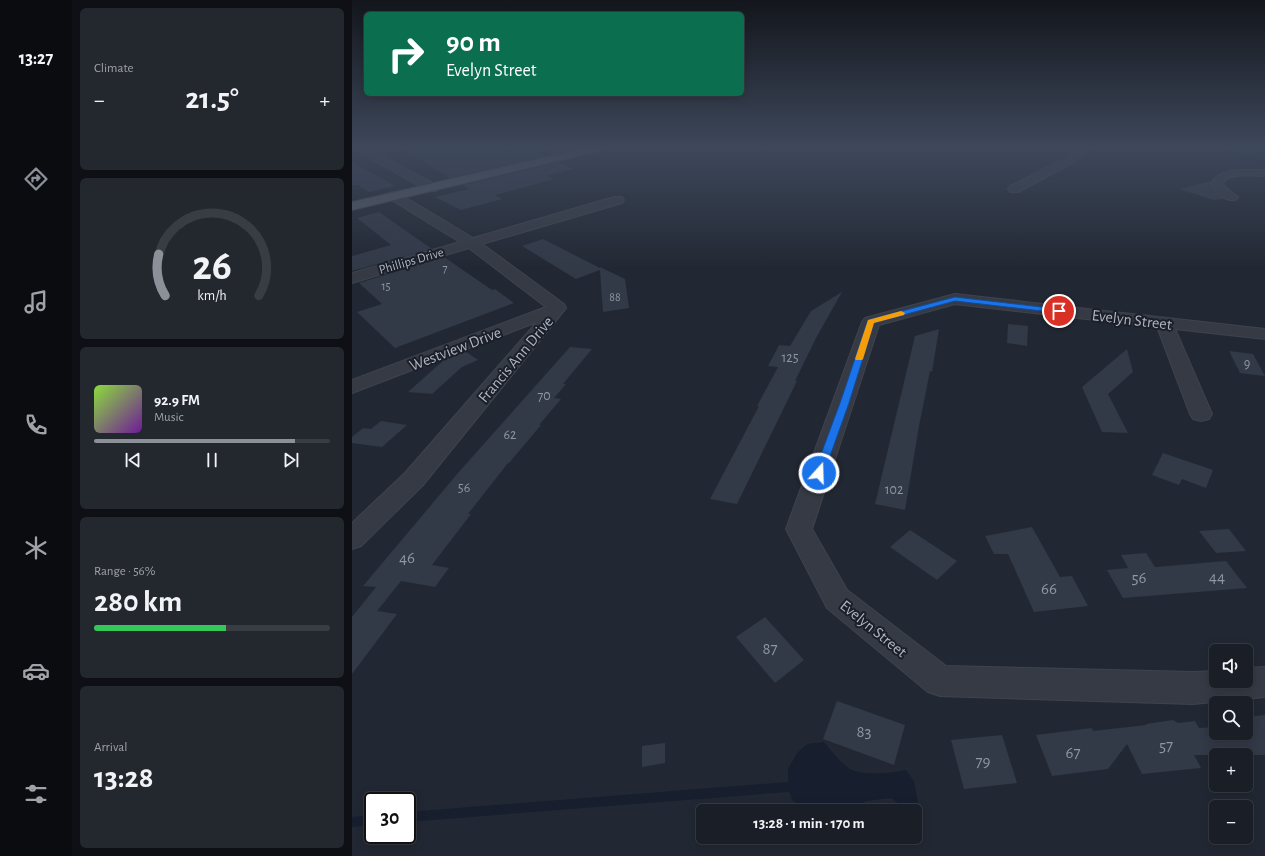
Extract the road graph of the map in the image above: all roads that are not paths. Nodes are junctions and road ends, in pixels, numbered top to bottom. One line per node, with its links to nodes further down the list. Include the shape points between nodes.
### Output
1 (432, 188): 3 (main road)
2 (1219, 188): 4 (street)
3 (394, 196): 6 (main road); 7 (street, Francis Ann Drive)
4 (1232, 197)
5 (618, 200): 7 (street, Phillips Drive)
6 (352, 206)
7 (471, 243): 8 (street, Phillips Drive); 9 (street, Francis Ann Drive)
8 (352, 278)
9 (558, 308): 12 (street, Westview Drive); 14 (street, Francis Ann Drive, via 414,479)
10 (1164, 323): 11 (street, Evelyn Street); 13 (street); 15 (street, Evelyn Street, via 955,299 871,322 799,529 838,599 940,681 1193,688)
11 (1265, 334)
12 (352, 387)
13 (1201, 414)
14 (352, 539)
15 (1265, 682)

